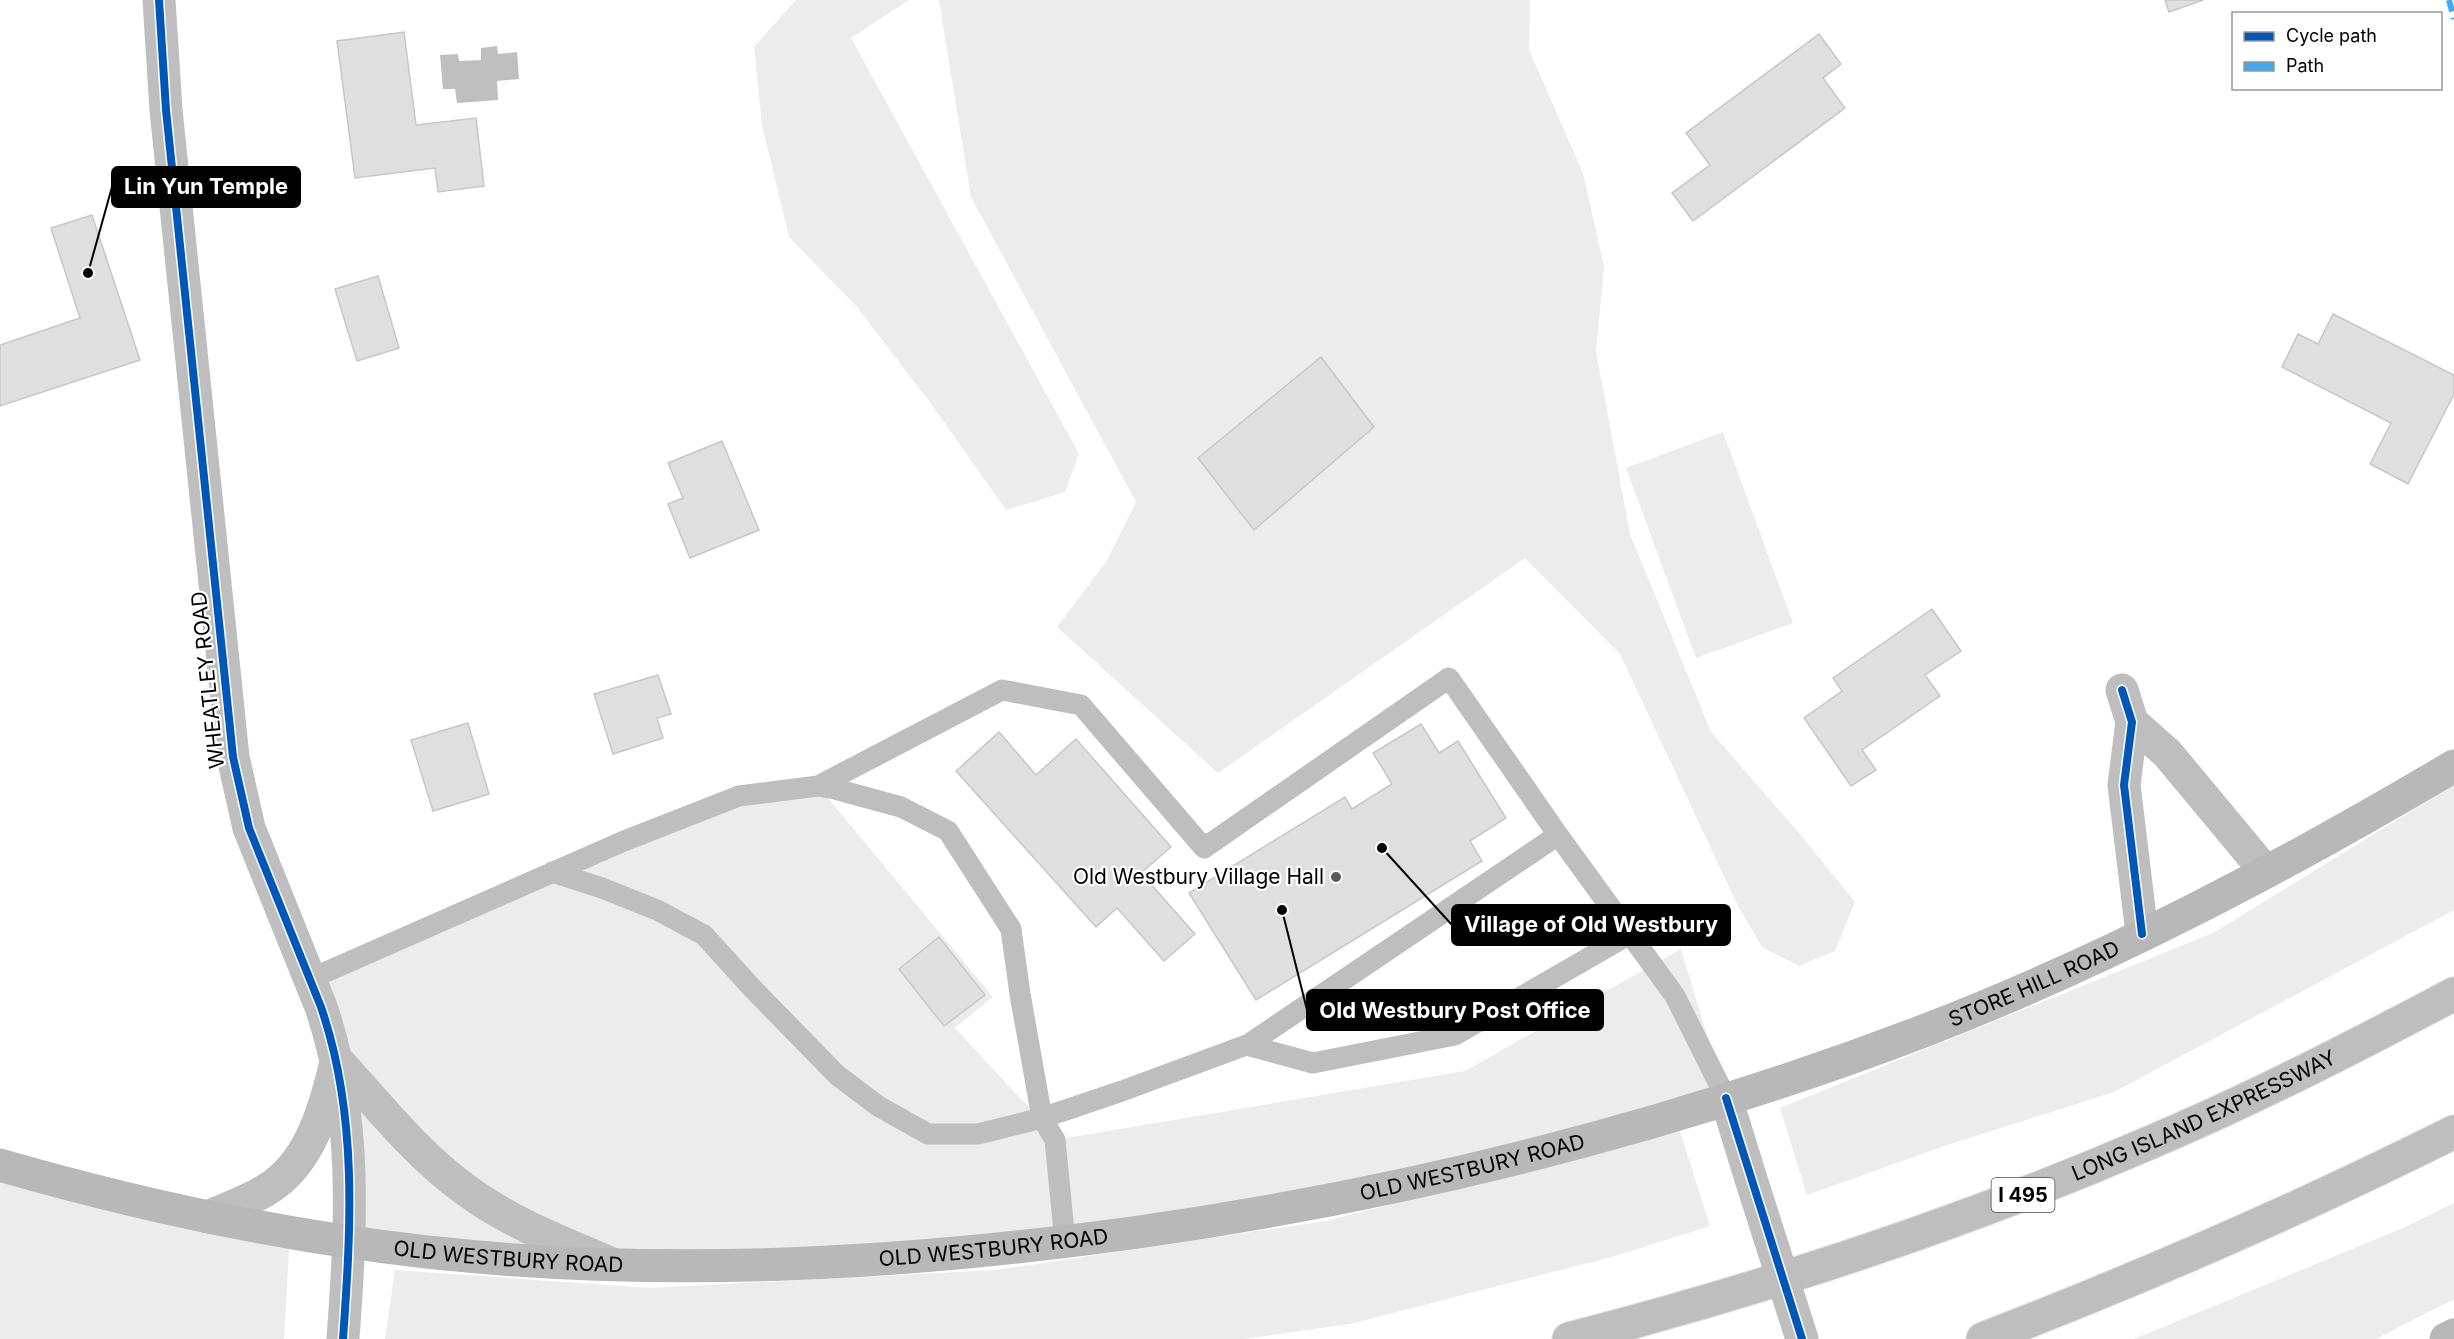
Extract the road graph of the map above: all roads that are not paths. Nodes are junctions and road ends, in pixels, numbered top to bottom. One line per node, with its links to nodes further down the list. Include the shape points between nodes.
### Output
1 (159, 0): 11 (main road, WHEATLEY ROAD, via 166,110 233,757 249,828)
2 (2122, 690): 3 (main road)
3 (2132, 722): 8 (main road, via 2166,753); 10 (main road, via 2124,785)
4 (2454, 766): 8 (main road, STORE HILL ROAD)
5 (818, 786): 6 (lane, via 1002,690 1081,705 1204,848 1449,678); 7 (lane, via 739,796); 16 (lane, via 901,807 948,831 1011,929)
6 (1558, 835): 9 (lane); 13 (lane)
7 (552, 872): 11 (lane); 16 (lane, via 657,910 704,935 837,1075 878,1106 928,1134 978,1134)
8 (2266, 872): 10 (main road, STORE HILL ROAD)
9 (1630, 934): 13 (lane, via 1455,1035 1313,1063); 15 (lane, via 1675,996)
10 (2142, 934): 15 (main road, STORE HILL ROAD, via 1931,1028)
11 (310, 979): 14 (main road, WHEATLEY ROAD)
12 (2454, 994): 25 (main road, LONG ISLAND EXPRESSWAY / I 495, via 2151,1143 2025,1194 1768,1283)
13 (1247, 1045): 16 (lane)
14 (337, 1060): 19 (main road, via 319,1120 285,1176 259,1194); 20 (main road, WHEATLEY ROAD, via 349,1148); 22 (main road, via 419,1150 467,1191 516,1222)
15 (1726, 1098): 21 (main road, OLD WESTBURY ROAD, via 1554,1149 1371,1192 1183,1226); 26 (main road, bridge)
16 (1042, 1118): 21 (lane, via 1054,1140)
17 (2454, 1131): 27 (main road, via 2209,1248)
18 (0, 1165): 19 (main road, OLD WESTBURY ROAD)
19 (208, 1217): 20 (main road, OLD WESTBURY ROAD)
20 (350, 1242): 22 (main road, OLD WESTBURY ROAD, via 463,1255); 24 (main road, WHEATLEY ROAD)
21 (1065, 1242): 22 (main road, OLD WESTBURY ROAD, via 885,1260)
22 (614, 1265)
23 (2454, 1335): 28 (main road)
24 (343, 1339)
25 (1569, 1339)
26 (1802, 1339)
27 (1983, 1339)
28 (2445, 1339)

